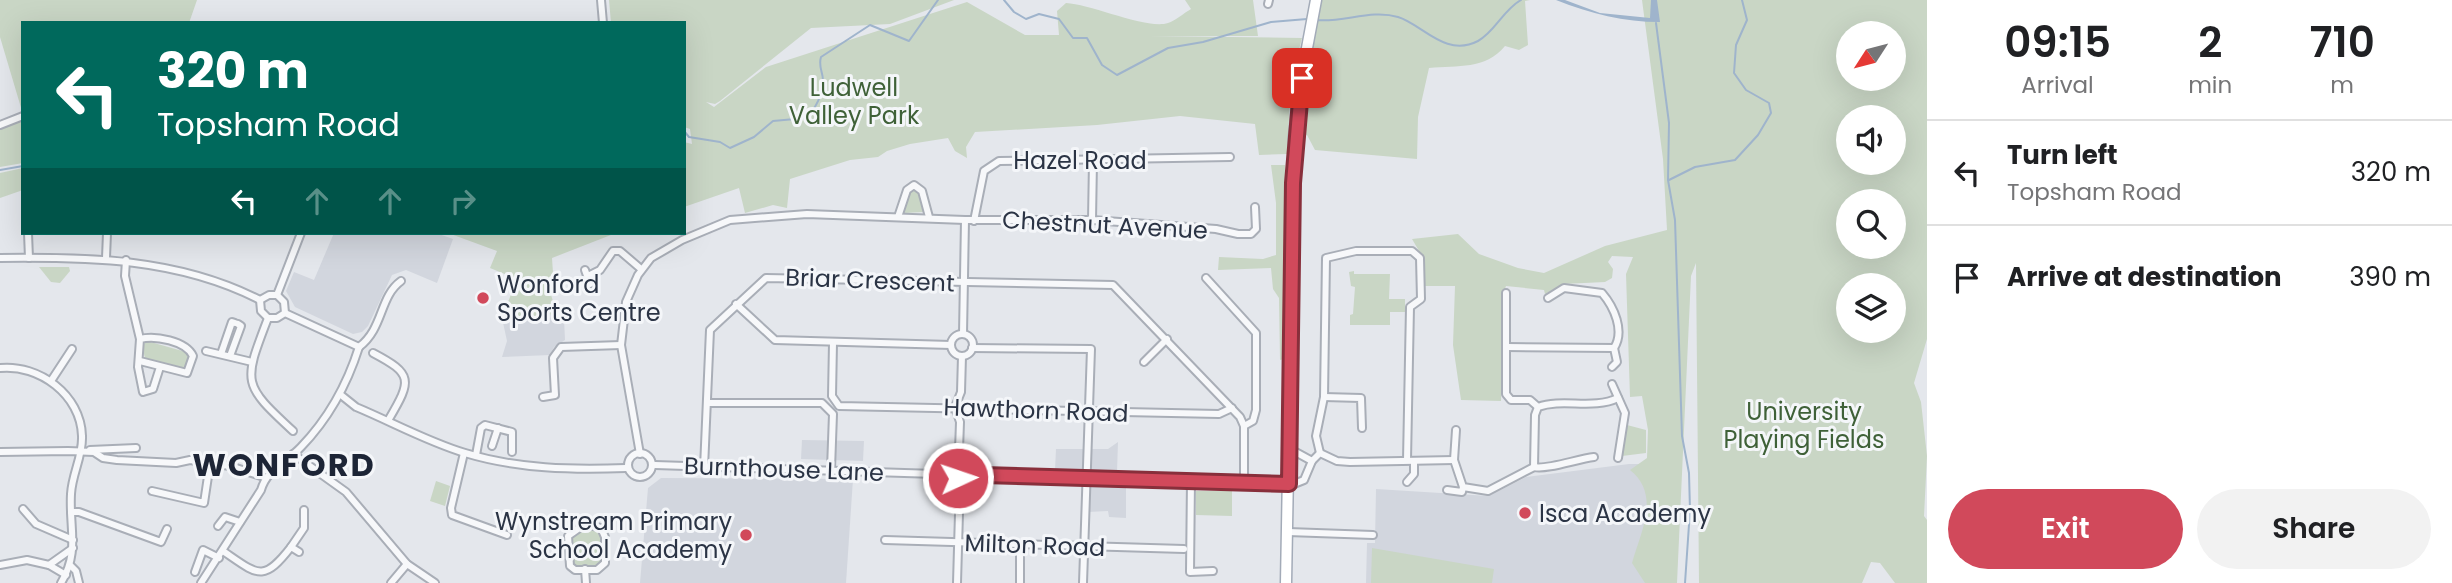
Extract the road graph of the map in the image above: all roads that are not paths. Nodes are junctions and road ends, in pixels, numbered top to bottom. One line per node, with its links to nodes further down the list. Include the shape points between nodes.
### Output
1 (601, 0): 3 (street)
2 (1317, 0): 78 (main road, via 1294,137)
3 (603, 21)
4 (21, 117): 5 (street)
5 (0, 125)
6 (1230, 158): 7 (street, Hazel Road)
7 (1093, 161): 12 (street, Hazel Road, via 994,163 984,171); 13 (street)
8 (1255, 207): 13 (street, Chestnut Avenue, via 1256,229 1251,234)
9 (898, 217): 10 (street, Chestnut Avenue); 10 (street, via 907,190 914,185 922,191); 21 (street, Chestnut Avenue, via 807,214 730,220 667,248)
10 (929, 218): 11 (street, Chestnut Avenue)
11 (965, 220): 12 (street, Chestnut Avenue); 25 (street)
12 (974, 220): 13 (street, Chestnut Avenue)
13 (1092, 220)
14 (28, 235): 18 (street)
15 (107, 235): 19 (street)
16 (301, 235): 29 (street)
17 (0, 258): 18 (street)
18 (29, 258): 19 (street)
19 (106, 258): 20 (street)
20 (126, 260): 31 (street, via 213,281); 36 (street, via 125,276)
21 (641, 269): 22 (street, via 620,251 613,251 598,272); 41 (street, Chestnut Avenue, via 625,306)
22 (588, 277)
23 (1206, 278): 71 (street, via 1256,333 1256,410 1253,421)
24 (401, 281): 43 (street, via 391,289 377,328)
25 (964, 283): 32 (street, Briar Crescent, via 772,276); 35 (street); 37 (street, Briar Crescent, via 1113,285)
26 (1605, 285): 28 (street)
27 (1506, 293): 44 (street)
28 (1602, 293): 30 (street, via 1564,288); 46 (street, via 1615,313 1618,341)
29 (277, 295): 31 (street); 33 (street, via 284,302)
30 (1548, 298)
31 (260, 300): 34 (street, via 261,311)
32 (736, 304): 38 (street, via 770,338); 65 (street, Briar Crescent, via 710,330)
33 (285, 313): 34 (street); 43 (street)
34 (268, 318): 54 (street)
35 (963, 334): 42 (street); 45 (street, via 972,340)
36 (140, 339): 53 (street); 57 (street, via 175,343 193,356 187,373)
37 (1167, 339): 55 (street); 68 (street, Briar Crescent)
38 (833, 343): 42 (street); 66 (street, Hawthorn Road, via 832,396 839,406)
39 (1401, 343): 40 (street)
40 (1409, 344): 63 (street, via 1410,307 1421,299 1418,255 1412,251 1356,251 1326,258); 89 (street, via 1407,451)
41 (621, 345): 62 (street, via 561,347 553,358 555,395); 85 (street, Chestnut Avenue)
42 (951, 345): 52 (street)
43 (359, 347): 61 (street)
44 (1507, 347): 46 (street); 67 (street, via 1506,394 1511,400 1530,400)
45 (972, 348): 52 (street); 69 (street, via 1091,349)
46 (1614, 348): 58 (street)
47 (72, 349): 59 (street)
48 (206, 351): 50 (street)
49 (373, 353): 70 (street, via 399,367 405,377)
50 (221, 354): 51 (street); 51 (street, via 232,322 238,324)
51 (230, 356): 54 (street)
52 (962, 356): 66 (street, via 961,392)
53 (140, 361): 57 (street); 57 (street, via 140,386 147,394)
54 (252, 362): 75 (street, via 251,384 258,399)
55 (1144, 362)
56 (0, 367): 59 (street, via 28,370)
57 (160, 367)
58 (1612, 367)
59 (51, 382): 80 (street, via 77,412)
60 (1612, 384): 64 (street)
61 (341, 395): 70 (street, Burnthouse Lane, via 352,405); 84 (street)
62 (543, 397)
63 (1324, 397): 73 (street, via 1360,398); 83 (street, via 1316,436)
64 (1618, 398): 67 (street, via 1600,404); 88 (street, via 1625,418)
65 (708, 403): 96 (street, Briar Crescent); 97 (street, via 822,403 833,414)
66 (955, 407): 69 (street, Hawthorn Road); 99 (street, via 960,422)
67 (1538, 407): 94 (street)
68 (1232, 408): 69 (street, Hawthorn Road, via 1219,414); 71 (street, Briar Crescent)
69 (1090, 412): 100 (street)
70 (389, 419): 82 (street, Burnthouse Lane)
71 (1244, 426): 102 (street)
72 (498, 428): 76 (street); 81 (street, via 512,432); 86 (street, via 482,426)
73 (1362, 428)
74 (1456, 430): 90 (street)
75 (293, 431)
76 (492, 446)
77 (136, 448): 80 (street)
78 (1290, 449): 91 (street); 104 (main road)
79 (0, 452): 80 (street)
80 (81, 452): 92 (street, via 117,460); 110 (street)
81 (512, 452)
82 (464, 453): 86 (street, Burnthouse Lane); 116 (street, via 452,515)
83 (1320, 453): 89 (street, via 1350,462); 91 (street)
84 (293, 454): 98 (street); 127 (street, via 346,492)
85 (640, 454): 93 (street, Burnthouse Lane); 95 (street, via 629,459)
86 (476, 456): 95 (street, Burnthouse Lane, via 527,466)
87 (1594, 457): 94 (street)
88 (1618, 458)
89 (1411, 460): 90 (street); 103 (street, via 1413,474)
90 (1454, 460): 106 (street)
91 (1312, 461): 104 (street, via 1304,480)
92 (210, 463): 98 (street); 107 (street, via 204,503)
93 (655, 465): 95 (street, Burnthouse Lane, via 651,473 640,476); 96 (street, Burnthouse Lane)
94 (1534, 467): 106 (street, via 1488,491)
95 (626, 468)
96 (704, 468): 97 (street, Burnthouse Lane)
97 (831, 469): 99 (street, Burnthouse Lane)
98 (264, 477): 111 (street)
99 (959, 478): 100 (street, Burnthouse Lane); 118 (street)
100 (1086, 478): 101 (street, Burnthouse Lane); 122 (street)
101 (1191, 480): 102 (street, Burnthouse Lane); 133 (street, via 1190,575)
102 (1244, 482): 104 (street, Burnthouse Lane)
103 (1407, 482)
104 (1289, 484): 114 (main road)
105 (1447, 490): 106 (street)
106 (1462, 490)
107 (152, 491)
108 (23, 509): 119 (street, via 36,524)
109 (304, 510): 121 (street, via 304,528)
110 (71, 512): 113 (street, via 161,542); 119 (street)
111 (240, 522): 112 (street, via 225,517); 124 (street)
112 (218, 526)
113 (167, 529)
114 (1288, 532): 115 (street); 144 (main road)
115 (1373, 534)
116 (507, 535)
117 (885, 540): 118 (street, Milton Road)
118 (958, 542): 120 (street, Milton Road); 141 (street)
119 (73, 544): 129 (street); 130 (street)
120 (1020, 546): 122 (street, Milton Road); 142 (street)
121 (291, 547): 124 (street, via 268,572 249,569); 125 (street)
122 (1084, 548): 123 (street, Milton Road); 143 (street)
123 (1184, 549)
124 (223, 551): 126 (street)
125 (299, 552)
126 (219, 558): 132 (street, via 203,550); 137 (street)
127 (407, 564): 138 (street); 139 (street)
128 (0, 565): 129 (street, via 27,560)
129 (49, 565): 134 (street)
130 (71, 566): 134 (street); 136 (street)
131 (584, 569): 131 (street, via 570,566 568,536 585,524 604,532 605,560 597,570); 140 (street)
132 (195, 572)
133 (1213, 572)
134 (66, 575): 135 (street)
135 (61, 583)
136 (79, 583)
137 (201, 583)
138 (391, 583)
139 (435, 583)
140 (586, 583)
141 (957, 583)
142 (1020, 583)
143 (1083, 583)
144 (1286, 583)

